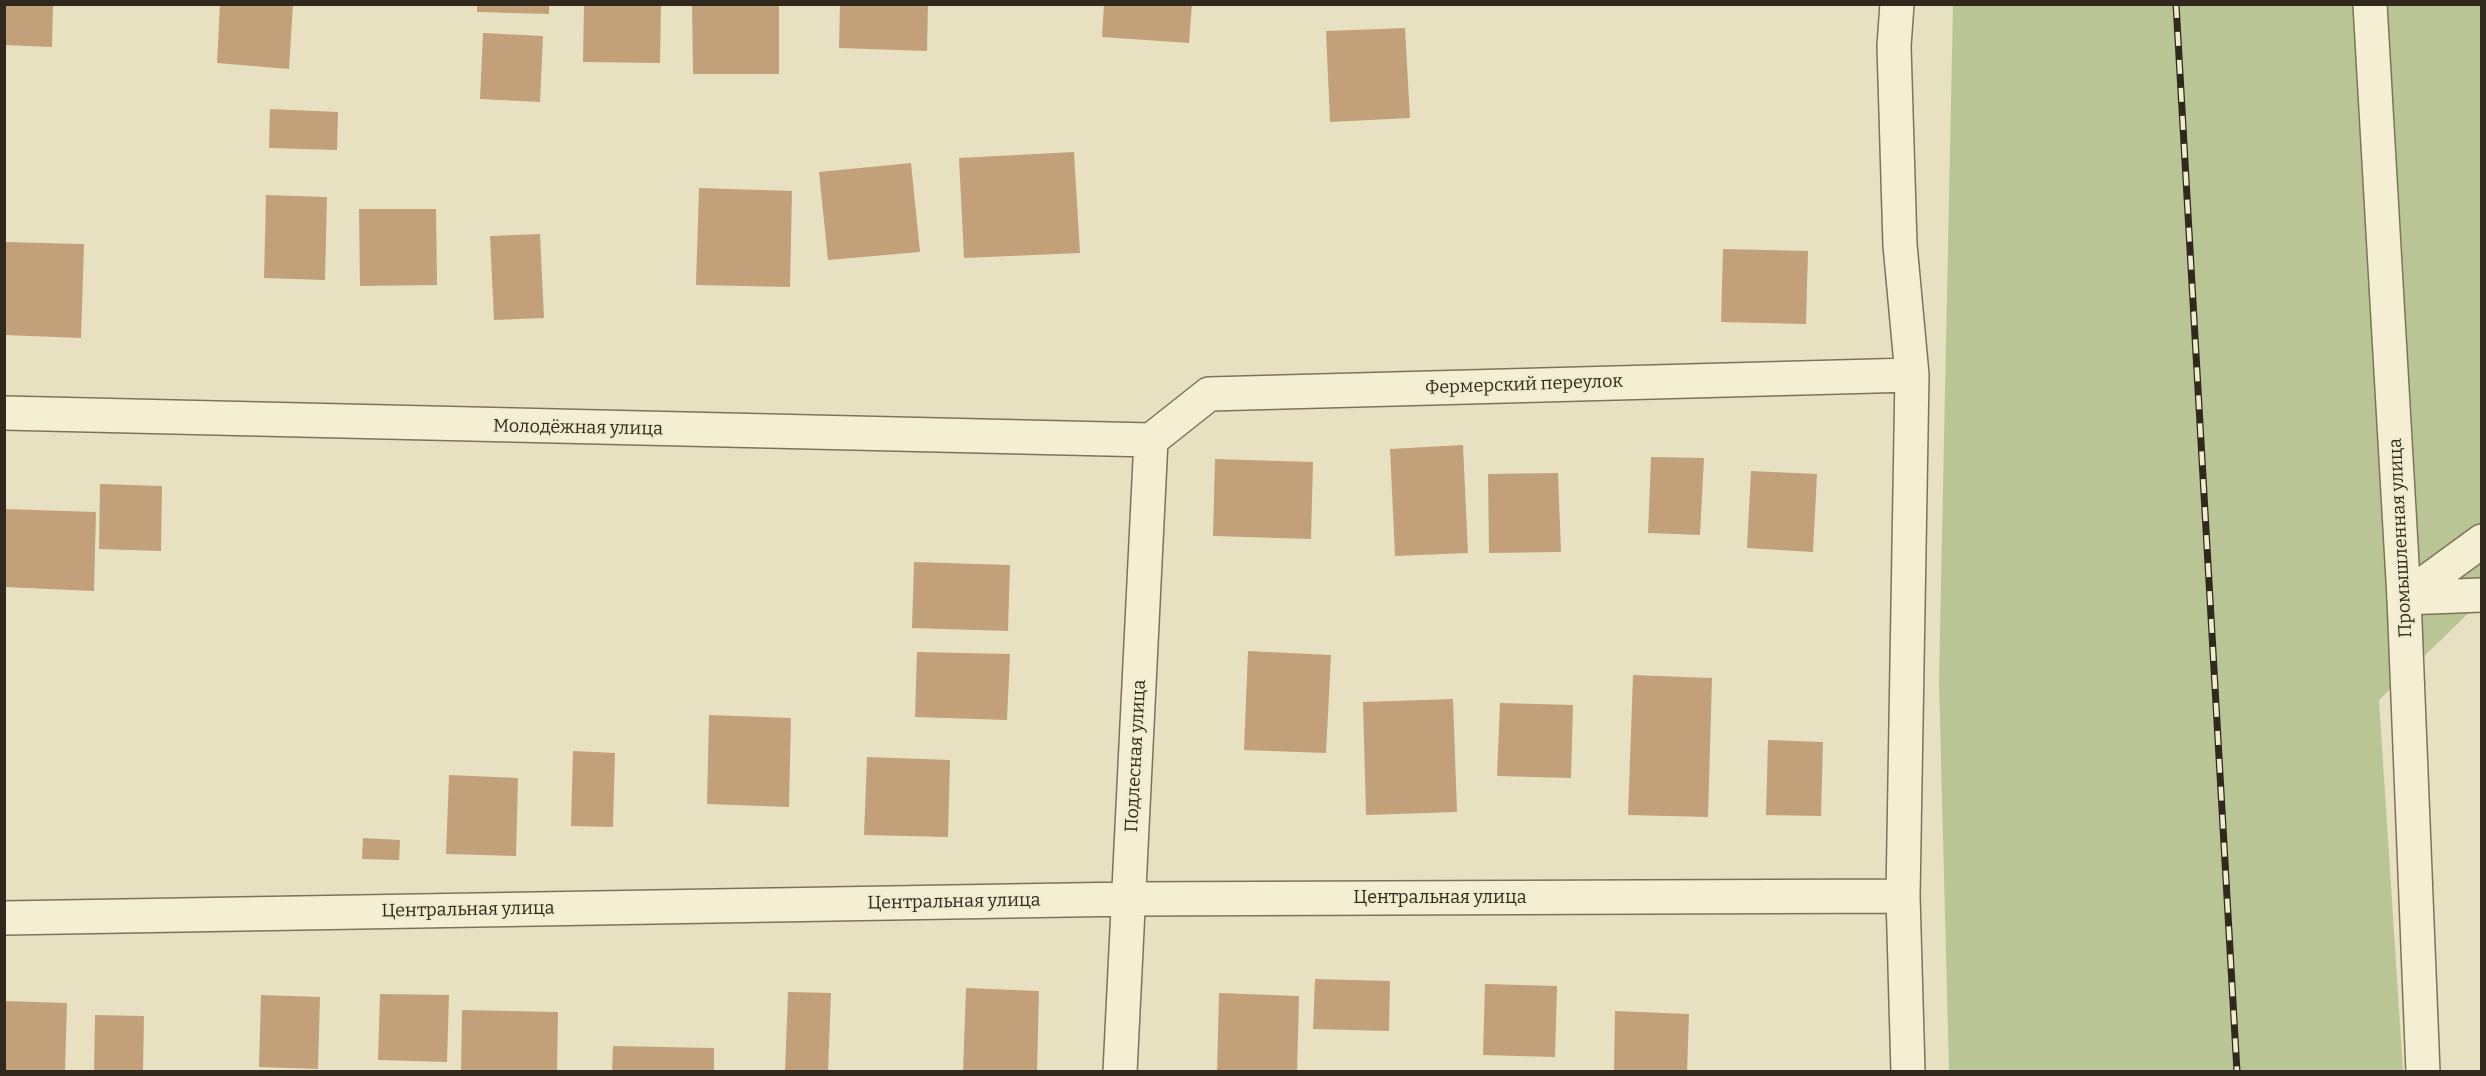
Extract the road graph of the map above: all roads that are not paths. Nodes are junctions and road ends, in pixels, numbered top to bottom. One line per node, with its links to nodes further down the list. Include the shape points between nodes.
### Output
1 (1897, 4): 3 (street, via 1894,46 1900,245)
2 (2370, 4): 8 (street, Промышленная улица)
3 (1912, 375): 5 (street, Фермерский переулок, via 1209,394); 9 (street)
4 (4, 413): 5 (street, Молодёжная улица)
5 (1151, 440): 10 (street, Подлесная улица)
6 (2481, 541): 8 (street)
7 (2481, 595): 8 (street)
8 (2404, 598): 14 (street, Промышленная улица)
9 (1903, 896): 10 (street, Центральная улица); 13 (street)
10 (1128, 899): 11 (street, Центральная улица); 12 (street, Подлесная улица)
11 (4, 918)
12 (1120, 1071)
13 (1908, 1071)
14 (2423, 1071)

